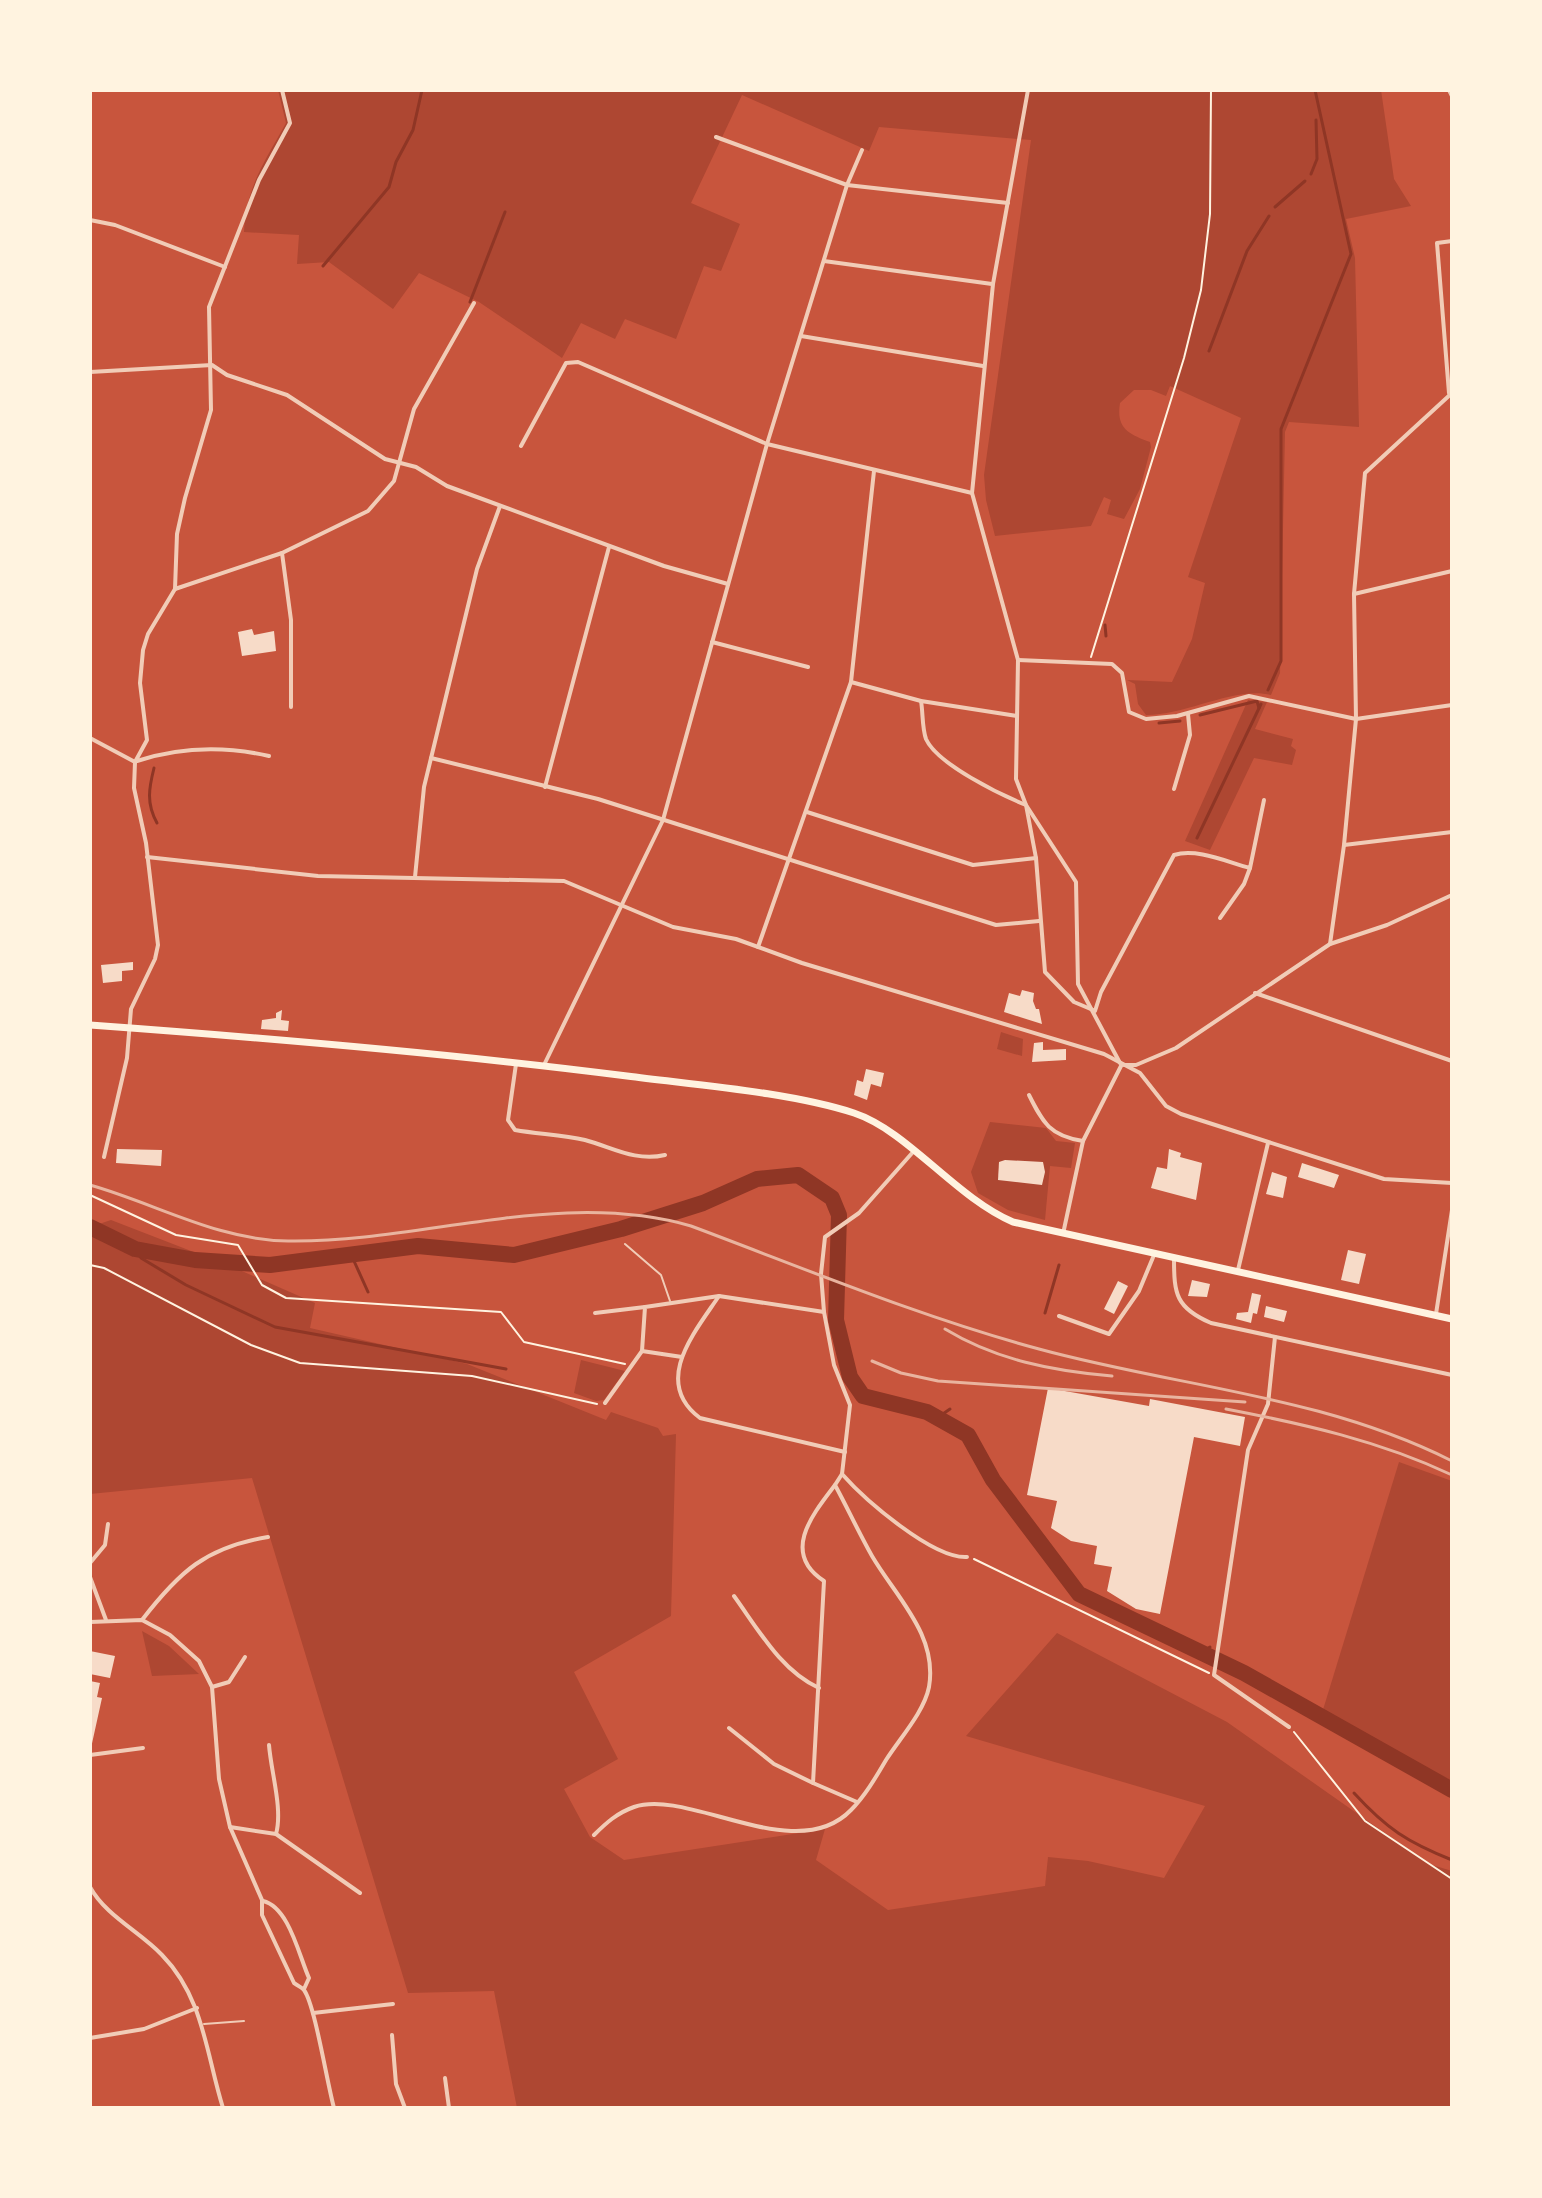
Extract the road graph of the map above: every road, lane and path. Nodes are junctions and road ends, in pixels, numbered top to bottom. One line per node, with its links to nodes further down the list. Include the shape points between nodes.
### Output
1 (282, 90): 13 (street, via 290,123 259,180)
2 (1028, 90): 9 (street)
3 (1211, 90): 35 (path, via 1210,214 1201,290)
4 (1449, 90): 5 (street)
5 (1452, 96)
6 (716, 137): 8 (street)
7 (862, 150): 8 (street)
8 (847, 185): 9 (street); 12 (street)
9 (1008, 203): 14 (street)
10 (90, 220): 13 (street)
11 (1452, 241): 20 (street, via 1437,243)
12 (824, 261): 14 (street); 16 (street)
13 (225, 267): 17 (street, via 209,307)
14 (993, 284): 18 (street)
15 (474, 303): 23 (street, via 414,409)
16 (801, 336): 18 (street); 21 (street)
17 (212, 365): 19 (street); 23 (street, via 287,395 385,459); 31 (street, via 211,410 177,534)
18 (983, 366): 25 (street)
19 (90, 372)
20 (1450, 393): 32 (street, via 1365,473)
21 (767, 444): 22 (street, via 578,362 566,363); 24 (street); 30 (street)
22 (521, 446)
23 (401, 463): 26 (street); 28 (street, via 394,481 368,511)
24 (874, 471): 25 (street); 37 (street)
25 (972, 493): 34 (street)
26 (500, 506): 27 (street); 46 (street, via 477,569)
27 (609, 547): 30 (street); 48 (street)
28 (282, 553): 31 (street); 40 (street, via 291,620)
29 (1452, 571): 32 (street)
30 (728, 584): 33 (street)
31 (175, 589): 47 (street, via 143,650 140,683 147,740)
32 (1354, 594): 43 (street)
33 (712, 642): 36 (street); 53 (street)
34 (1018, 660): 35 (street); 42 (street)
35 (1089, 662): 41 (street, via 1112,664 1122,673 1129,712 1135,717)
36 (808, 667)
37 (851, 682): 38 (street); 52 (street)
38 (921, 701): 42 (street); 51 (street, via 927,739 941,755 994,792)
39 (1452, 705): 43 (street)
40 (291, 707)
41 (1188, 714): 43 (street, via 1259,696); 49 (street, via 1190,735)
42 (1017, 716): 51 (street, via 1016,779)
43 (1356, 719): 55 (street)
44 (90, 738): 47 (street)
45 (269, 756): 47 (street, via 239,749 186,750)
46 (431, 758): 48 (street); 60 (street)
47 (135, 762): 56 (street, via 134,788)
48 (545, 787): 53 (street)
49 (1174, 789)
50 (1264, 800): 59 (street)
51 (1026, 805): 57 (street); 68 (street, via 1076,882 1078,984)
52 (807, 812): 57 (street, via 973,865); 58 (street)
53 (663, 820): 58 (street); 62 (street)
54 (1452, 832): 55 (street)
55 (1344, 845): 65 (street)
56 (147, 857): 60 (street, via 304,875); 70 (street, via 158,945 131,1009)
57 (1036, 858): 64 (street)
58 (789, 860): 64 (street, via 996,925); 66 (street)
59 (1250, 868): 63 (street); 68 (street, via 1201,854 1174,855)
60 (415, 877): 62 (street, via 564,881)
61 (1452, 895): 65 (street)
62 (624, 904): 66 (street, via 673,927); 74 (street)
63 (1220, 918)
64 (1039, 921): 68 (street, via 1045,972 1074,1002)
65 (1330, 944): 67 (street)
66 (758, 947): 73 (street, via 1104,1054)
67 (1255, 993): 71 (street); 73 (street, via 1176,1048 1136,1065)
68 (1095, 1011): 73 (street)
69 (90, 1025): 70 (main road)
70 (129, 1027): 72 (main road); 80 (street)
71 (1452, 1061)
72 (516, 1062): 74 (main road); 79 (street, via 508,1120 515,1130 586,1140 624,1154)
73 (1122, 1064): 76 (street); 77 (street, via 1140,1073 1166,1106)
74 (544, 1065): 78 (main road, via 854,1113)
75 (1029, 1095): 76 (street, via 1047,1126 1060,1137)
76 (1083, 1141): 84 (street)
77 (1268, 1143): 81 (street, via 1384,1179); 89 (street)
78 (913, 1152): 84 (main road, via 993,1213); 93 (street, via 898,1173 825,1237)
79 (665, 1155)
80 (104, 1157)
81 (1452, 1183)
82 (90, 1195): 101 (path, via 176,1235 238,1245 255,1275 286,1298 501,1312 524,1342 613,1364)
83 (1452, 1210): 96 (street)
84 (1063, 1234): 86 (main road)
85 (625, 1244): 91 (lane, via 661,1275)
86 (1154, 1255): 87 (main road); 95 (street, via 1139,1291 1109,1334)
87 (1174, 1259): 89 (main road); 98 (street, via 1174,1289 1194,1314 1221,1326)
88 (90, 1265): 103 (path, via 251,1345 300,1363 472,1376)
89 (1237, 1272): 96 (main road)
90 (719, 1296): 91 (street); 93 (street); 100 (street)
91 (670, 1302): 92 (street)
92 (645, 1307): 94 (street); 99 (street)
93 (824, 1312): 104 (street, via 834,1365 850,1405)
94 (595, 1313)
95 (1059, 1316)
96 (1436, 1316): 97 (main road)
97 (1452, 1319)
98 (1275, 1337): 102 (street); 117 (street, via 1270,1398 1248,1450)
99 (642, 1351): 100 (street); 101 (street)
100 (682, 1357): 104 (street, via 676,1377 679,1394 700,1418)
101 (634, 1363): 103 (street)
102 (1452, 1375)
103 (605, 1403)
104 (845, 1452): 105 (street)
105 (842, 1474): 106 (street); 109 (street, via 877,1508 951,1558)
106 (835, 1485): 119 (street, via 806,1521 803,1555 808,1571 824,1581); 126 (street, via 873,1558 921,1630 930,1669 919,1709)
107 (108, 1524): 110 (street, via 105,1545)
108 (268, 1537): 114 (street, via 198,1559 172,1581)
109 (967, 1557): 117 (path)
110 (90, 1563)
111 (90, 1577): 113 (street)
112 (734, 1596): 119 (street, via 778,1655)
113 (106, 1620): 114 (street); 115 (street)
114 (142, 1620): 118 (street, via 187,1648)
115 (90, 1622)
116 (245, 1657): 118 (street, via 229,1682)
117 (1214, 1675): 120 (street)
118 (212, 1687): 127 (street, via 219,1779)
119 (819, 1688): 125 (street)
120 (1289, 1727): 130 (path, via 1365,1821)
121 (729, 1728): 125 (street, via 774,1764)
122 (269, 1745): 128 (street, via 281,1818)
123 (143, 1748): 124 (street)
124 (90, 1755)
125 (813, 1783): 126 (street)
126 (857, 1802): 129 (street, via 850,1812 821,1828 769,1830 661,1805 635,1806)
127 (230, 1827): 128 (street); 133 (street)
128 (276, 1834): 132 (street)
129 (594, 1835)
130 (1452, 1879)
131 (90, 1887): 136 (street, via 101,1904 163,1956)
132 (360, 1893)
133 (262, 1900): 134 (street, via 262,1915 294,1983); 134 (street, via 277,1908 291,1934 309,1978)
134 (304, 1989): 137 (street)
135 (393, 2004): 137 (street)
136 (197, 2008): 139 (street); 141 (street, via 144,2029)
137 (313, 2013): 144 (street)
138 (244, 2021): 139 (lane)
139 (204, 2024): 143 (street)
140 (392, 2035): 145 (street, via 396,2084)
141 (90, 2038)
142 (445, 2078): 146 (street)
143 (223, 2108)
144 (334, 2108)
145 (405, 2108)
146 (449, 2108)

